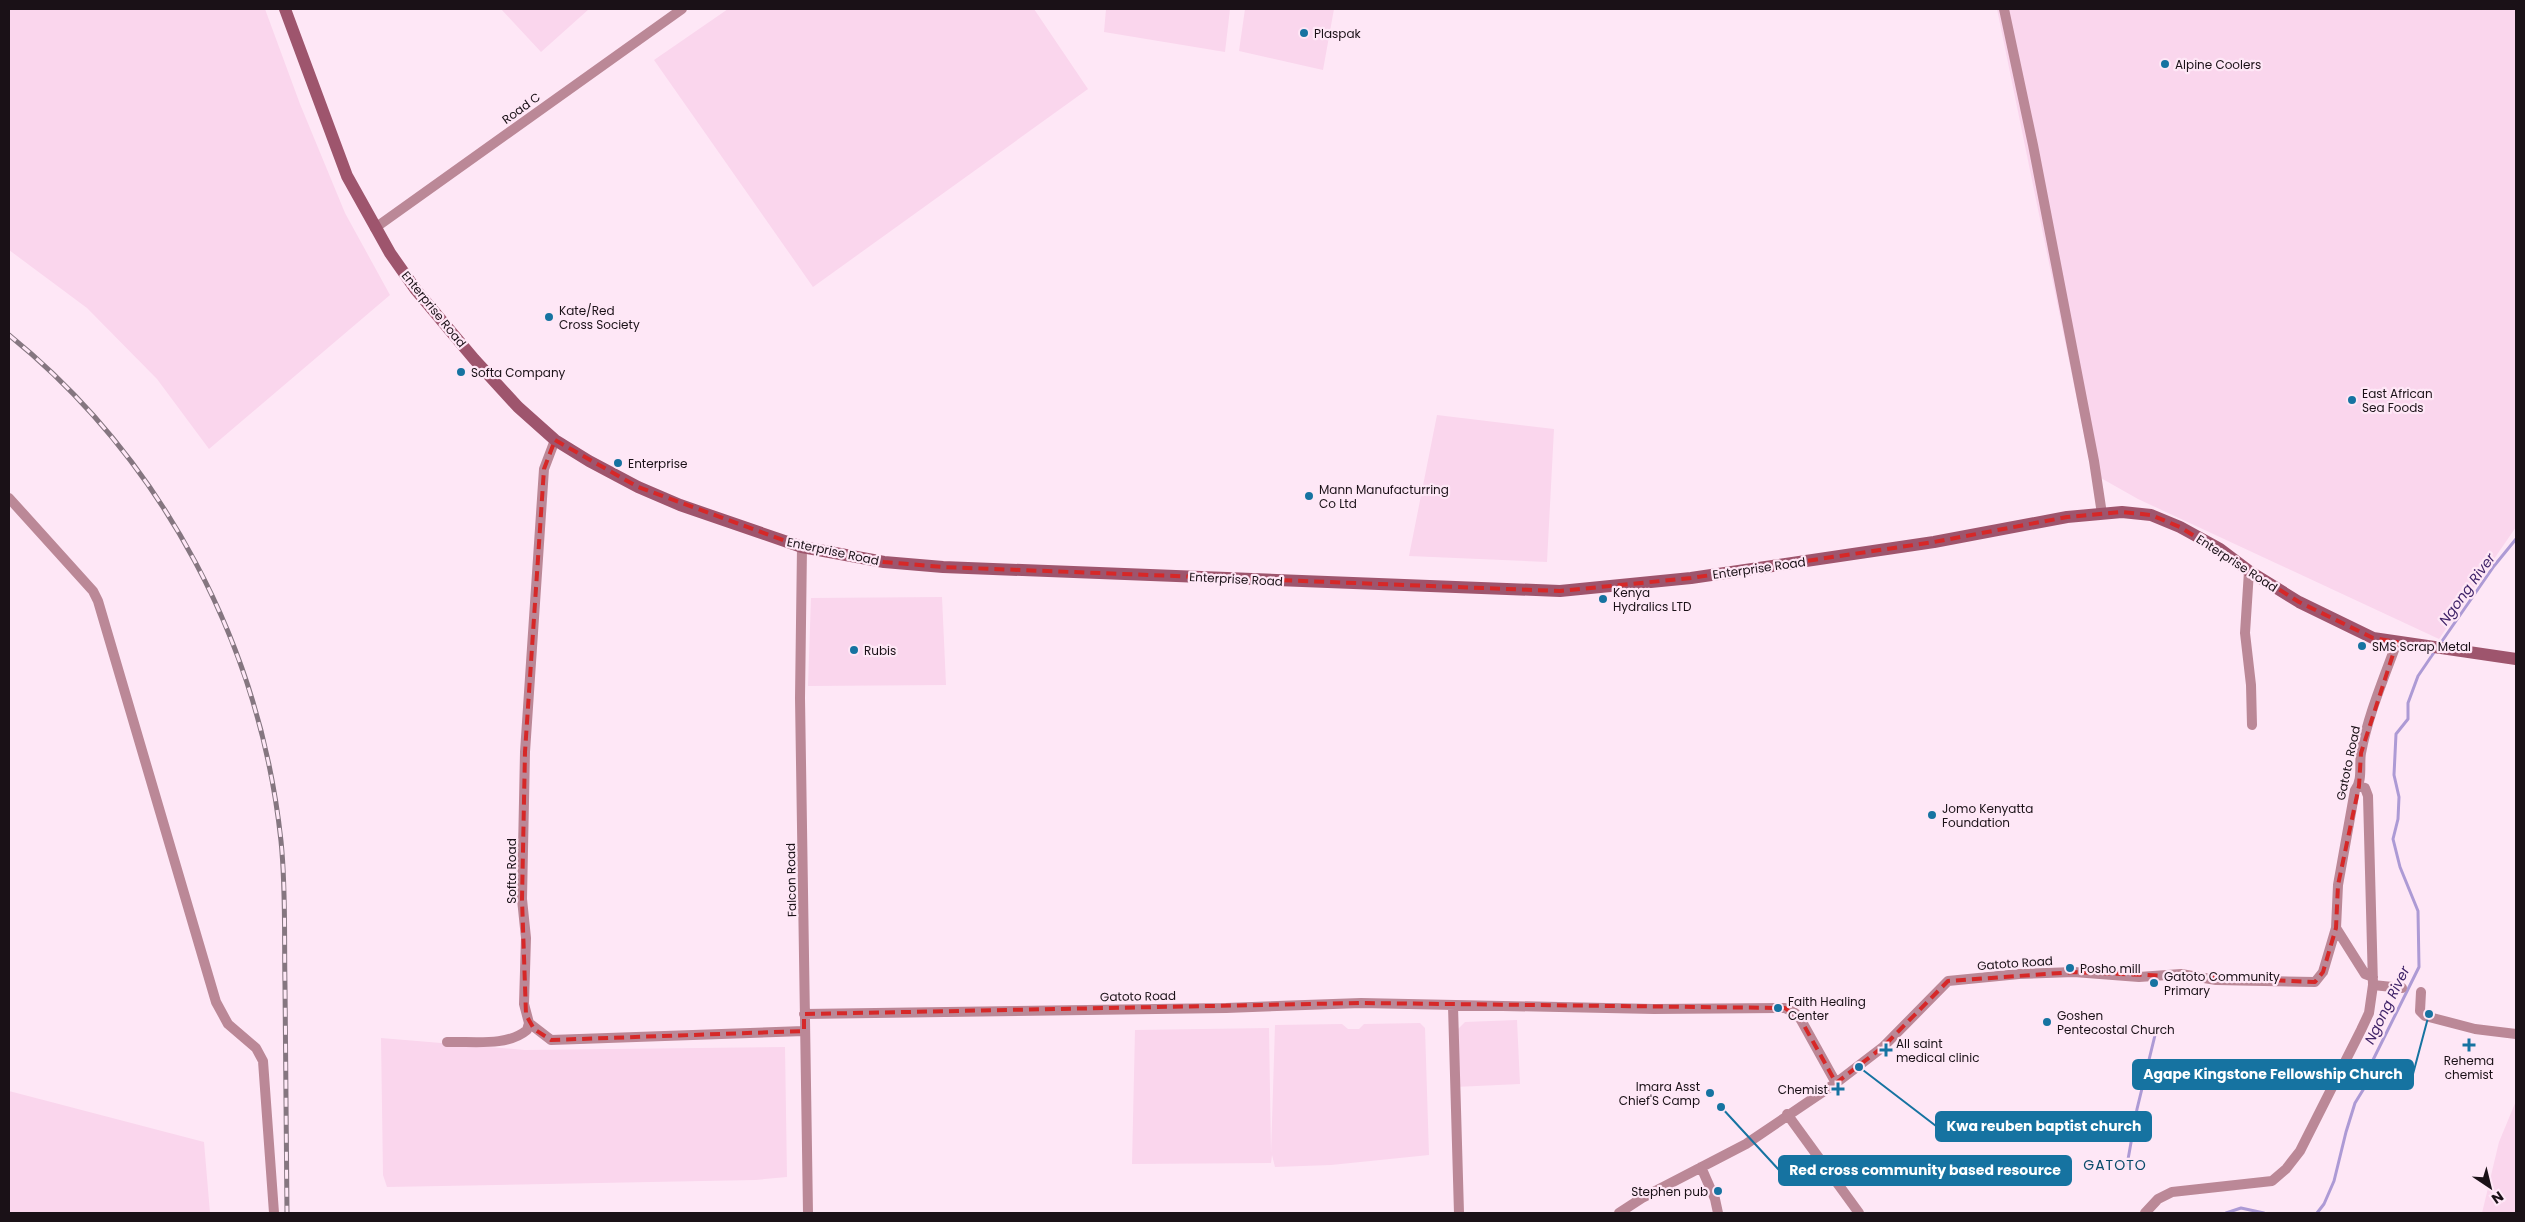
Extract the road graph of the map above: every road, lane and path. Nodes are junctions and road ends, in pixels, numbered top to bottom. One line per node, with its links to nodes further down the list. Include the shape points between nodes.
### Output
1 (285, 9): 4 (main road, Enterprise Road, via 347,176)
2 (682, 9): 4 (street, Road C)
3 (2004, 9): 7 (street, via 2037,164)
4 (375, 228): 5 (main road, Enterprise Road, via 416,290 474,359 518,407)
5 (555, 440): 8 (main road, Enterprise Road, via 638,487 680,505); 20 (street, Softa Road, via 544,469 525,752 522,899 526,938 524,1004)
6 (9, 498): 27 (street, via 98,601 216,1002 228,1024 256,1048 263,1061)
7 (2102, 514): 8 (main road, Enterprise Road, via 2066,517 1934,542 1691,578 1560,591 943,567 884,562); 9 (main road, Enterprise Road, via 2151,515 2180,526 2220,549)
8 (802, 546): 19 (street, Falcon Road, via 800,698)
9 (2249, 571): 10 (main road, Enterprise Road, via 2343,625 2373,638); 12 (street, via 2245,633)
10 (2397, 642): 11 (main road, Enterprise Road); 13 (street, Gatoto Road, via 2363,745)
11 (2516, 659)
12 (2252, 725)
13 (2359, 786): 14 (street, Gatoto Road, via 2355,790 2338,885); 15 (street, via 2365,788 2368,796)
14 (2336, 928): 15 (street, via 2365,974); 24 (street, Gatoto Road, via 2323,972 2315,982 2074,972 1948,981 1883,1047)
15 (2373, 981): 16 (street); 33 (street, via 2369,1013 2300,1151 2286,1170 2272,1181 2164,1194)
16 (2402, 988)
17 (2421, 992): 22 (street, via 2420,1011 2424,1016 2475,1029)
18 (1453, 1006): 19 (street, Gatoto Road, via 1361,1003); 24 (street, Gatoto Road, via 1785,1008 1795,1012 1801,1020); 29 (street)
19 (804, 1014): 21 (street, Falcon Road)
20 (528, 1023): 21 (street, via 551,1040); 23 (street, via 527,1030 509,1040)
21 (804, 1031): 28 (street, Falcon Road)
22 (2516, 1034)
23 (447, 1042)
24 (1836, 1082): 25 (street, Gatoto Road)
25 (1787, 1114): 26 (street, Gatoto Road, via 1746,1144); 32 (street)
26 (1701, 1167): 30 (street, Gatoto Road); 31 (street)
27 (274, 1213)
28 (808, 1213)
29 (1459, 1213)
30 (1619, 1213)
31 (1718, 1213)
32 (1859, 1213)
33 (2145, 1213)

